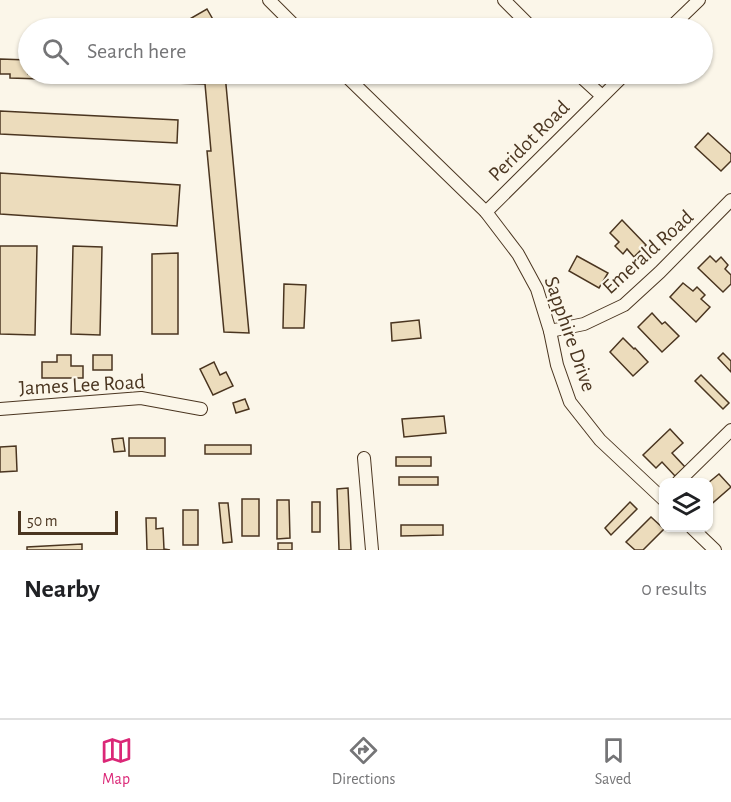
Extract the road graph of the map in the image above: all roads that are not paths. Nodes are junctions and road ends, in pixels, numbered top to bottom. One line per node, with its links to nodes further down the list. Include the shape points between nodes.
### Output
1 (504, 0): 5 (street)
2 (699, 0): 6 (street)
3 (270, 2): 4 (street)
4 (287, 18)
5 (522, 18)
6 (680, 18)
7 (354, 84): 12 (street, Sapphire Drive)
8 (589, 84): 10 (street)
9 (615, 84): 10 (street, Peridot Road)
10 (602, 96): 12 (street, Peridot Road)
11 (731, 200): 13 (street, Emerald Road, via 624,305 584,324)
12 (486, 212): 13 (street, Sapphire Drive, via 523,263 537,290)
13 (550, 331): 19 (street, Sapphire Drive, via 570,402 600,440)
14 (0, 409): 15 (street, James Lee Road, via 141,398)
15 (201, 409)
16 (731, 430): 18 (street)
17 (364, 458): 21 (street)
18 (683, 478)
19 (659, 494)
20 (696, 532): 22 (street)
21 (372, 550)
22 (715, 550)

